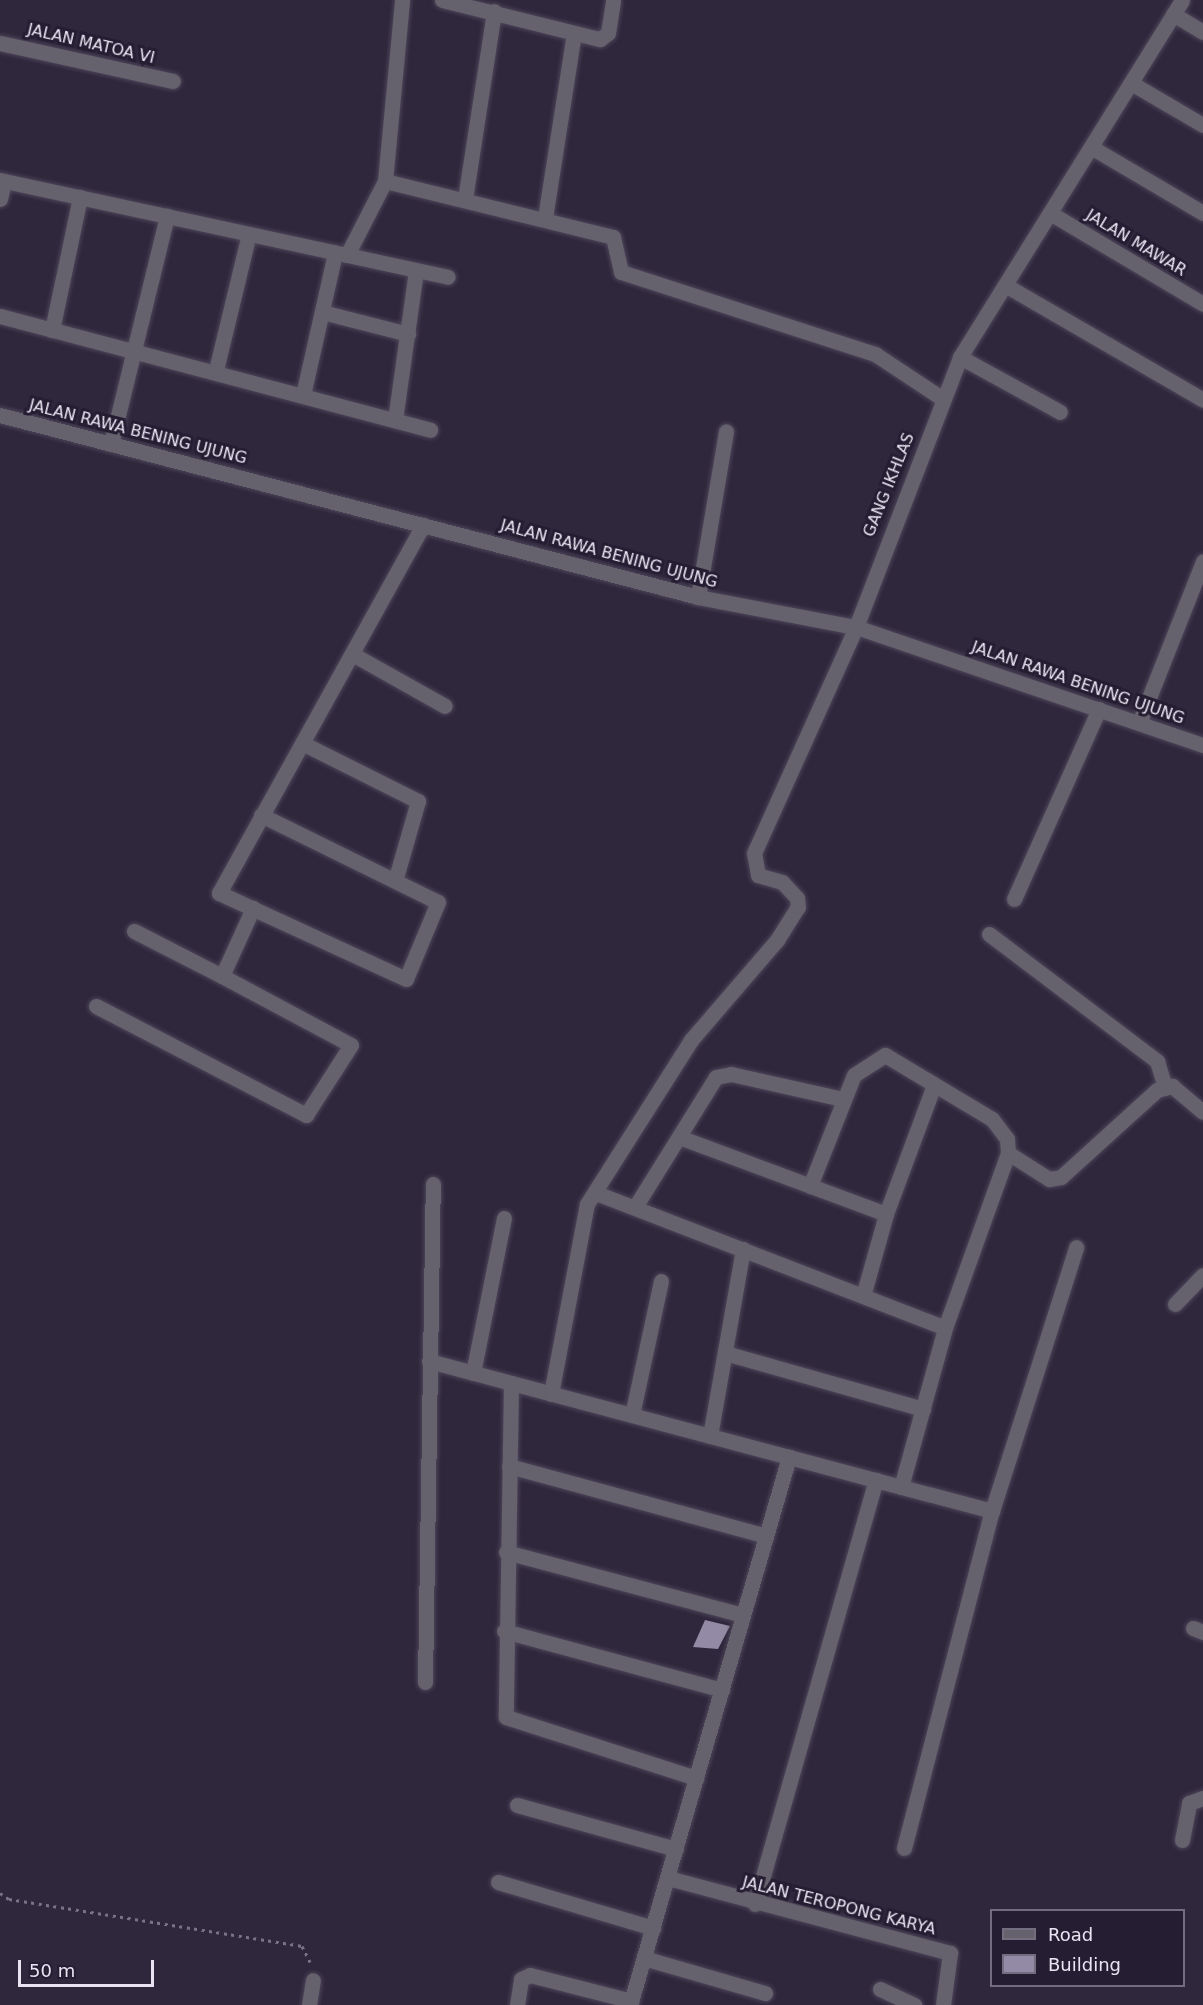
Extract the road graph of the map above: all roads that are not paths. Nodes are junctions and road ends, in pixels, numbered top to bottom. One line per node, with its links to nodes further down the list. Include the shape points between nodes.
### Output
1 (402, 0): 15 (street)
2 (442, 0): 5 (street)
3 (613, 0): 8 (street, via 605,36)
4 (1182, 0): 6 (street, GANG IKHLAS)
5 (494, 11): 8 (street); 17 (street)
6 (1173, 14): 7 (street); 11 (street, GANG IKHLAS)
7 (1203, 32)
8 (574, 33): 22 (street)
9 (0, 43): 10 (street, JALAN MATOA VI)
10 (173, 81)
11 (1131, 83): 12 (street); 13 (street, GANG IKHLAS)
12 (1203, 125)
13 (1091, 147): 19 (street, GANG IKHLAS); 20 (street)
14 (2, 180): 16 (street); 18 (street)
15 (385, 181): 17 (street); 24 (street)
16 (80, 197): 21 (street); 31 (street)
17 (465, 198): 22 (street)
18 (0, 199)
19 (1050, 213): 27 (street, GANG IKHLAS); 28 (street, JALAN MAWAR)
20 (1203, 213)
21 (167, 216): 23 (street); 33 (street)
22 (544, 218): 37 (street, via 613,237 621,272 875,354)
23 (249, 234): 24 (street); 35 (street)
24 (341, 254): 25 (street); 29 (street)
25 (416, 270): 26 (street); 32 (street)
26 (448, 277)
27 (1005, 285): 34 (street, GANG IKHLAS); 38 (street)
28 (1203, 304)
29 (322, 312): 32 (street); 36 (street)
30 (0, 316): 31 (street)
31 (52, 330): 33 (street)
32 (408, 334): 41 (street)
33 (135, 350): 35 (street); 44 (street)
34 (960, 357): 37 (street, GANG IKHLAS); 39 (street)
35 (216, 370): 36 (street)
36 (303, 395): 41 (street)
37 (943, 399): 48 (street, GANG IKHLAS)
38 (1203, 400)
39 (1060, 412)
40 (0, 415): 44 (street, JALAN RAWA BENING UJUNG)
41 (395, 420): 42 (street)
42 (430, 430)
43 (726, 431): 47 (street)
44 (111, 444): 45 (street, JALAN RAWA BENING UJUNG)
45 (423, 525): 47 (street, JALAN RAWA BENING UJUNG); 49 (street)
46 (1203, 561): 52 (street)
47 (698, 597): 48 (street, JALAN RAWA BENING UJUNG)
48 (856, 627): 51 (street, JALAN RAWA BENING UJUNG); 71 (street, GANG IKHLAS, via 754,853 758,875 782,882 797,898 798,907 777,940 691,1040)
49 (354, 655): 50 (street); 53 (street)
50 (445, 706)
51 (1099, 709): 52 (street, JALAN RAWA BENING UJUNG); 57 (street)
52 (1139, 723): 54 (street, JALAN RAWA BENING UJUNG)
53 (302, 743): 55 (street); 56 (street, via 418,801)
54 (1203, 745)
55 (261, 815): 56 (street); 58 (street, via 219,893)
56 (394, 881): 58 (street, via 438,902 406,979)
57 (1014, 899)
58 (252, 908): 61 (street)
59 (134, 931): 61 (street)
60 (989, 933): 64 (street, via 1157,1061)
61 (222, 976): 62 (street, via 351,1046 306,1115)
62 (96, 1006)
63 (934, 1085): 65 (street, via 885,1055 854,1075); 68 (street, via 992,1119 1007,1139); 73 (street)
64 (1165, 1088): 66 (street, via 1172,1086); 68 (street, via 1061,1178 1049,1179)
65 (843, 1099): 67 (street, via 731,1074 716,1077); 70 (street)
66 (1202, 1110)
67 (678, 1137): 70 (street); 72 (street)
68 (1008, 1154): 81 (street)
69 (434, 1184): 83 (street)
70 (810, 1186): 73 (street)
71 (596, 1193): 72 (street); 86 (street, via 580,1229)
72 (635, 1207): 76 (street)
73 (886, 1214): 79 (street)
74 (504, 1218): 84 (street)
75 (1076, 1247): 94 (street)
76 (743, 1249): 79 (street); 82 (street)
77 (1203, 1275): 80 (street)
78 (661, 1281): 88 (street)
79 (863, 1296): 81 (street)
80 (1175, 1304)
81 (945, 1328): 87 (street)
82 (725, 1353): 87 (street); 89 (street)
83 (429, 1361): 84 (street); 99 (street)
84 (473, 1373): 85 (street)
85 (512, 1383): 86 (street); 91 (street)
86 (551, 1394): 88 (street)
87 (923, 1409): 93 (street)
88 (632, 1415): 89 (street)
89 (710, 1436): 90 (street)
90 (789, 1457): 92 (street); 95 (street)
91 (509, 1466): 95 (street); 96 (street)
92 (876, 1480): 93 (street); 109 (street)
93 (901, 1487): 94 (street)
94 (992, 1510): 105 (street)
95 (766, 1536): 97 (street)
96 (506, 1552): 97 (street); 98 (street)
97 (743, 1615): 100 (street)
98 (504, 1631): 100 (street); 101 (street, via 503,1701 506,1717 514,1724)
99 (425, 1682)
100 (722, 1690): 101 (street)
101 (696, 1778): 106 (street)
102 (1203, 1798): 104 (street, via 1189,1803)
103 (517, 1804): 106 (street)
104 (1182, 1840)
105 (904, 1848)
106 (676, 1849): 107 (street)
107 (668, 1878): 109 (street, JALAN TEROPONG KARYA); 110 (street)
108 (498, 1882): 110 (street)
109 (754, 1904): 120 (street, JALAN TEROPONG KARYA, via 950,1953)
110 (653, 1928): 111 (street)
111 (647, 1959): 114 (street); 116 (street)
112 (313, 1980): 117 (street)
113 (880, 1989): 119 (street)
114 (765, 1992)
115 (599, 1999): 116 (street); 118 (street, via 526,1975)
116 (631, 2003)
117 (309, 2005)
118 (517, 2005)
119 (914, 2005)
120 (943, 2005)

